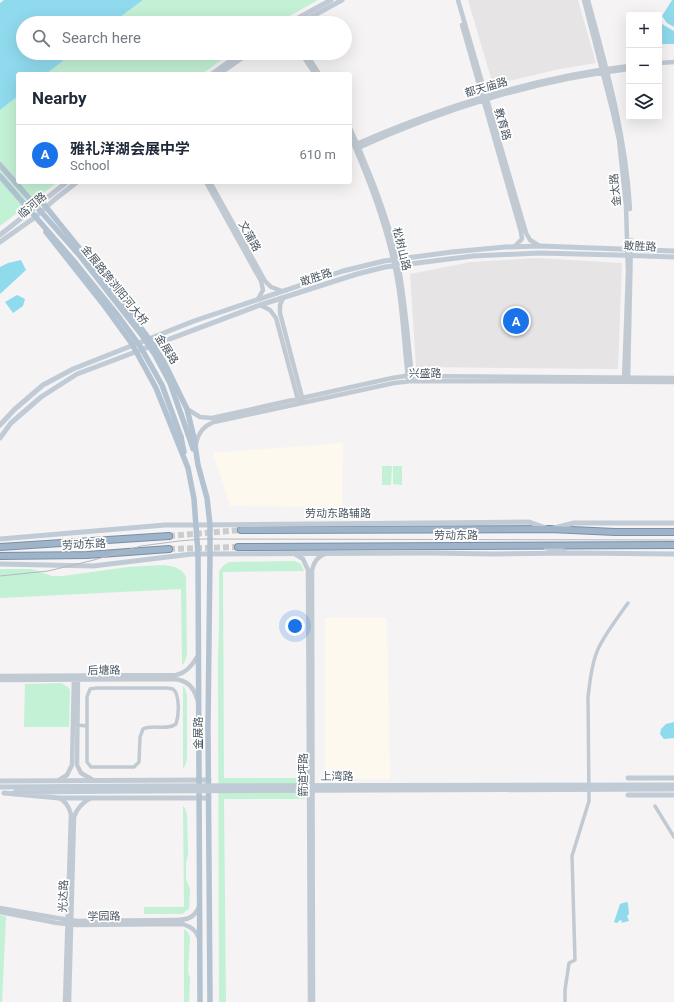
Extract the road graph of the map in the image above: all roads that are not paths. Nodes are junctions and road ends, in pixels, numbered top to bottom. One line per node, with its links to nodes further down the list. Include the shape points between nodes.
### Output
1 (331, 0): 7 (main road)
2 (342, 0): 8 (main road)
3 (455, 0): 24 (street, 教育路)
4 (458, 0): 24 (street, 教育路)
5 (584, 0): 19 (street, 金太路)
6 (588, 0): 19 (street, 金太路)
7 (302, 16)
8 (313, 16)
9 (231, 60): 20 (main road)
10 (239, 60): 21 (main road)
11 (306, 60): 22 (street)
12 (310, 60): 23 (street)
13 (674, 62): 14 (street)
14 (662, 63)
15 (674, 65): 16 (street)
16 (662, 66)
17 (626, 67): 19 (street, 都天庙路)
18 (626, 69): 19 (street, 都天庙路)
19 (605, 71): 24 (street, 都天庙路); 43 (street, 金太路, via 622,139 629,205)
20 (215, 72)
21 (221, 72)
22 (314, 72)
23 (318, 72)
24 (485, 98): 27 (street, 都天庙路); 41 (street, 教育路, via 521,232 522,239); 42 (street, 教育路, via 527,237)
25 (352, 134): 27 (street, 松树山路)
26 (352, 139): 27 (street, 松树山路)
27 (356, 146): 47 (street, 松树山路, via 379,199)
28 (0, 165): 30 (main road, 金展路跨浏阳河大桥, bridge)
29 (0, 176): 65 (main road, 金展路跨浏阳河大桥, bridge, via 74,260 134,337 162,385)
30 (16, 183)
31 (17, 184): 64 (main road, 金展路跨浏阳河大桥, bridge, via 80,256 141,334 170,383)
32 (64, 184): 36 (main road, 临河路, via 50,195)
33 (74, 184): 36 (main road, 临河路)
34 (207, 184): 51 (street, 文蒲路, via 261,281 263,290)
35 (211, 184): 49 (street, 文蒲路, via 265,281 271,287)
36 (44, 205): 37 (main road, 临河路); 38 (main road, 临河路); 53 (main road, 金展路)
37 (29, 212): 38 (main road, 金展路); 39 (main road, 临河路)
38 (34, 218): 40 (main road, 临河路); 54 (main road, 金展路)
39 (0, 235)
40 (0, 242)
41 (515, 246): 42 (main road, 敢胜路); 47 (main road, 敢胜路)
42 (540, 246): 43 (main road, 敢胜路)
43 (629, 249): 44 (main road, 敢胜路); 45 (street, 金太路)
44 (674, 250)
45 (629, 255): 46 (main road, 敢胜路); 48 (main road, 敢胜路, via 540,253 473,256); 59 (street, 金太路)
46 (674, 257)
47 (395, 260): 48 (street, 松树山路); 49 (main road, 敢胜路, via 343,271)
48 (396, 266): 50 (main road, 敢胜路, via 357,274); 58 (street, 松树山路)
49 (282, 290): 51 (main road, 敢胜路)
50 (283, 298): 52 (main road, 敢胜路); 61 (street, via 280,313)
51 (258, 299): 53 (main road, 敢胜路, via 194,320)
52 (260, 305): 55 (main road, 敢胜路); 61 (street, via 270,310 276,318)
53 (149, 339): 54 (main road, 敢胜路); 55 (main road, 金展路)
54 (132, 344): 56 (main road, 金展路); 63 (main road, 敢胜路, via 43,385)
55 (153, 345): 56 (main road, 敢胜路); 62 (main road, 金展路)
56 (136, 352): 66 (main road, 敢胜路, via 77,374 41,397 11,423); 69 (main road, 金展路, via 156,388)
57 (674, 378): 59 (street, 兴盛路)
58 (410, 379): 59 (street, 兴盛路); 61 (street, 兴盛路)
59 (626, 380): 60 (street, 兴盛路)
60 (674, 382)
61 (300, 401): 62 (street, 兴盛路, via 212,418 200,417); 67 (street, 兴盛路, via 214,422 201,430)
62 (187, 409): 67 (main road, 金展路)
63 (0, 425)
64 (188, 434): 68 (main road, 金展路)
65 (181, 436): 69 (main road, 金展路)
66 (0, 438)
67 (195, 446): 68 (main road, 金展路)
68 (198, 465): 72 (main road, 金展路, via 207,498)
69 (188, 468): 71 (main road, 金展路)
70 (674, 523): 73 (main road, via 574,523)
71 (196, 525): 72 (main road, 劳动东路辅路); 77 (main road, 劳动东路辅路, via 165,525); 84 (main road, 金展路)
72 (210, 525): 73 (main road, 劳动东路辅路, via 529,522); 85 (main road, 金展路)
73 (550, 529): 74 (highway, 劳动东路); 75 (highway, 劳动东路)
74 (240, 530)
75 (674, 532)
76 (169, 536): 81 (highway, 劳动东路)
77 (0, 539)
78 (532, 545): 79 (highway, 劳动东路); 80 (highway, 劳动东路); 83 (main road)
79 (674, 545)
80 (238, 546)
81 (0, 547)
82 (169, 549): 89 (highway, 劳动东路, via 87,555)
83 (574, 553): 87 (main road); 88 (main road)
84 (198, 554): 85 (main road); 90 (main road, via 93,566); 92 (main road, 金展路)
85 (210, 554): 86 (main road); 103 (main road, 金展路)
86 (295, 554): 87 (main road); 128 (street, 箭道坪路, via 308,567)
87 (325, 554): 129 (street, 箭道坪路, via 315,561 312,570)
88 (674, 554)
89 (0, 556)
90 (0, 564)
91 (628, 603): 130 (street, via 599,646 592,669 588,697 589,801 572,856 575,960 569,963)
92 (197, 657): 94 (street, 后塘路, via 188,669 176,675); 96 (main road, 金展路)
93 (0, 676): 94 (street, 后塘路)
94 (76, 678): 95 (street, 后塘路); 96 (street, 后塘路, via 177,679 190,686); 97 (street); 104 (street, via 72,765 67,775)
95 (0, 680)
96 (197, 699): 102 (main road, 金展路)
97 (77, 725): 98 (street); 101 (street, via 77,766 84,776)
98 (87, 726): 98 (street, via 88,765 95,768 134,767 139,762 140,737 143,729 172,727 176,724 177,693 167,688 90,690 87,697)
99 (628, 778): 100 (main road)
100 (674, 778)
101 (94, 780): 102 (main road); 104 (main road)
102 (198, 780): 103 (main road); 115 (main road, 金展路)
103 (209, 780): 116 (main road, 金展路)
104 (56, 781): 105 (main road)
105 (0, 782)
106 (674, 785): 108 (main road, 上湾路, bridge)
107 (0, 787): 108 (main road, 上湾路)
108 (146, 789): 109 (main road, 上湾路, bridge); 110 (main road, 上湾路)
109 (674, 789)
110 (2, 793): 113 (main road, 上湾路)
111 (628, 795): 112 (main road)
112 (674, 795)
113 (58, 798): 114 (main road, 上湾路); 122 (street, 光达路, via 66,802 71,814)
114 (91, 798): 115 (main road, 上湾路); 122 (street, 光达路, via 77,809 74,817)
115 (198, 798): 116 (main road, 上湾路); 119 (main road, 金展路)
116 (209, 798): 127 (main road, 金展路)
117 (655, 806): 118 (street)
118 (674, 837)
119 (199, 905): 122 (street, 学园路, via 196,913 186,920); 123 (main road, 金展路)
120 (0, 908): 122 (street, 学园路)
121 (0, 912): 122 (street, 学园路)
122 (70, 922): 123 (street, 学园路, via 180,924 192,928); 124 (street, 光达路); 125 (street, 光达路)
123 (200, 941): 126 (main road, 金展路)
124 (65, 1002)
125 (70, 1002)
126 (200, 1002)
127 (210, 1002)
128 (310, 1002)
129 (313, 1002)
130 (565, 1002)

